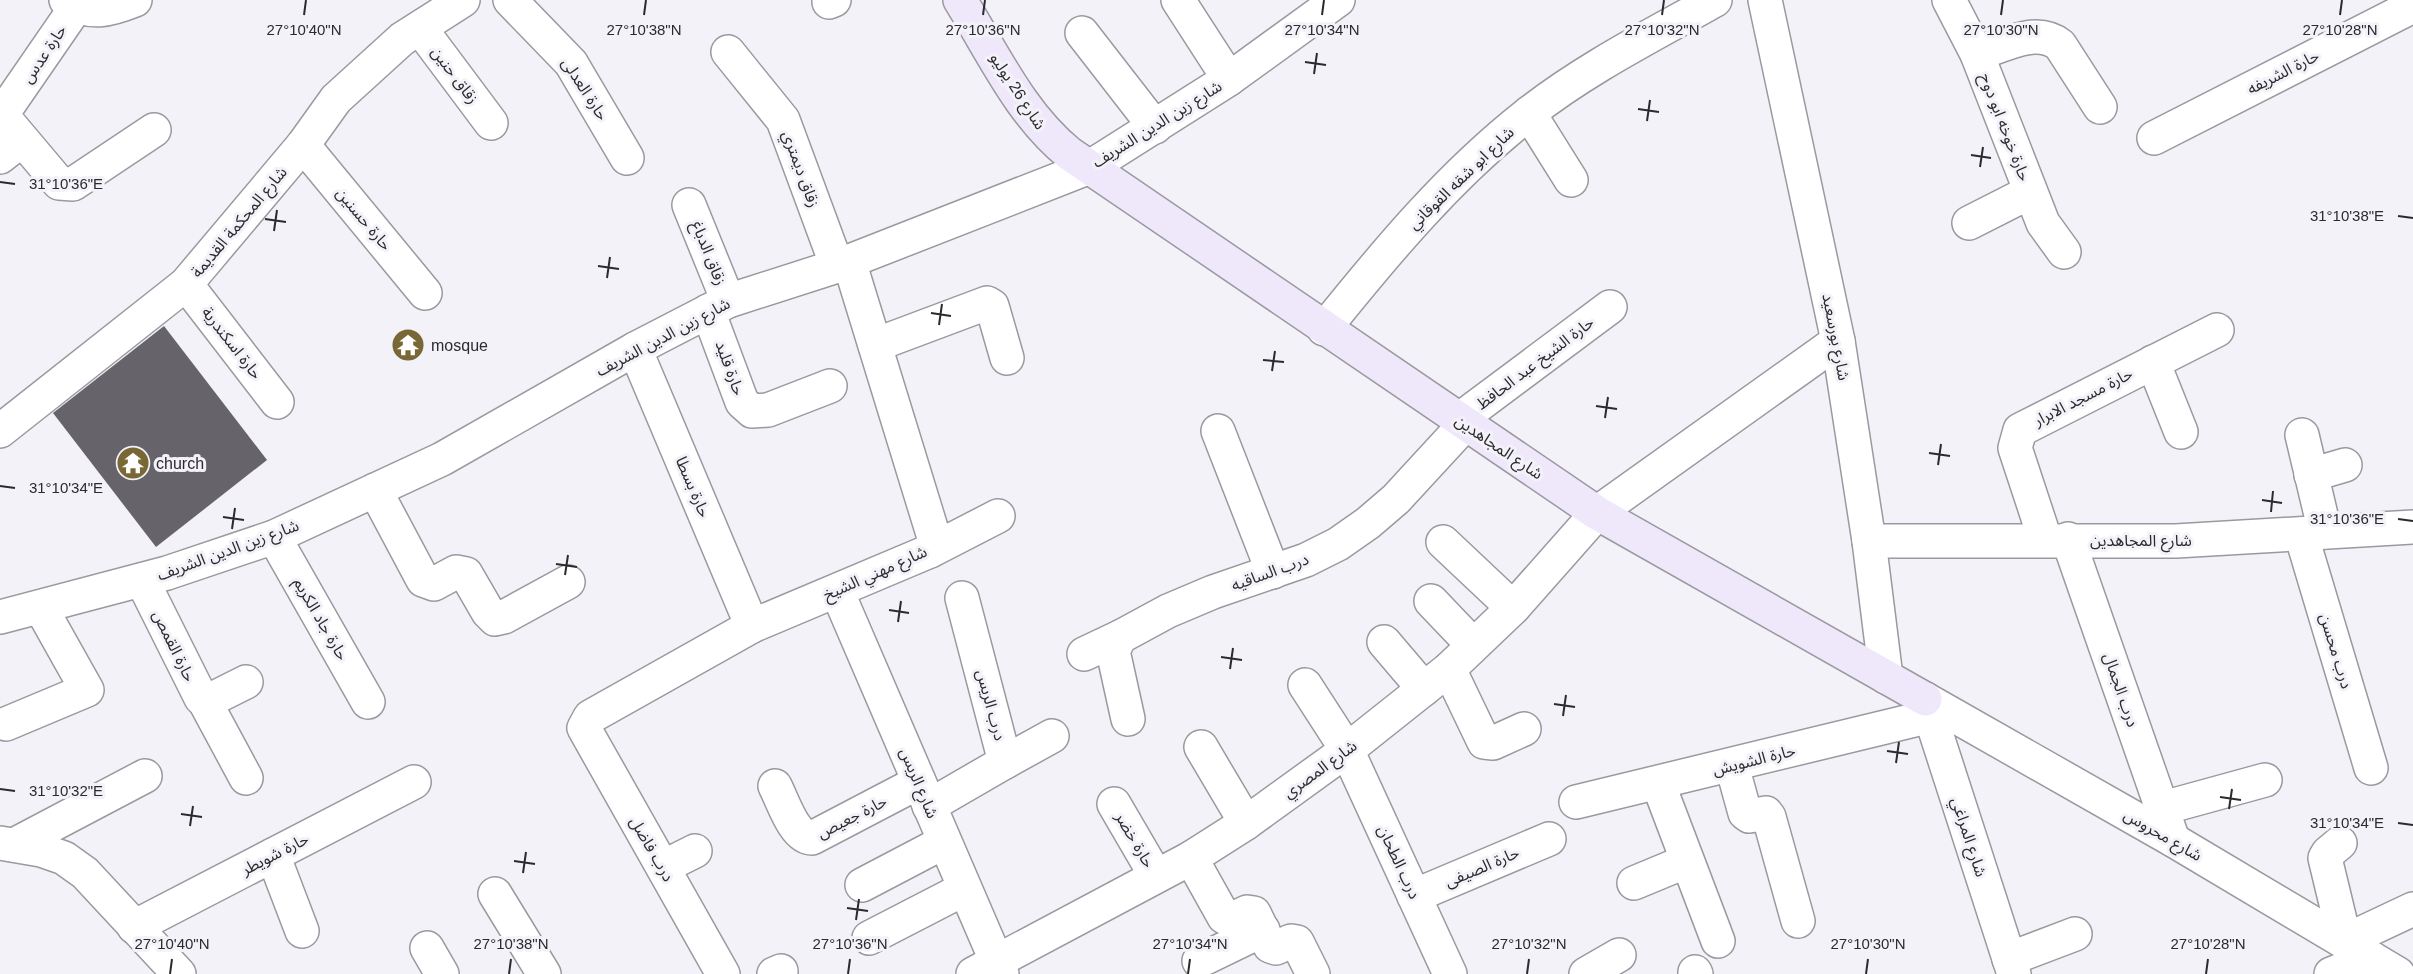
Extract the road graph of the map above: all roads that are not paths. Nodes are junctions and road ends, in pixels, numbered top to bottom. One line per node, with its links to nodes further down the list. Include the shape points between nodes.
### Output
1 (135, 0): 11 (street, via 95,12)
2 (463, 0): 13 (street, شارع المحكمة القديمة)
3 (510, 0): 26 (street, حارة العدلى, via 571,63)
4 (960, 0): 27 (street, شارع 26 يوليو, via 1032,117 1049,137)
5 (1178, 0): 17 (street)
6 (1338, 0): 17 (street, شارع زين الدين الشريف)
7 (1715, 0): 19 (street, شارع ابو شقه القوقاني, via 1574,81)
8 (1765, 0): 40 (street, شارع بورسعيد)
9 (1949, 0): 16 (street, حارة خوخه ابو دوح)
10 (2409, 0): 12 (street)
11 (71, 3): 25 (street, حارة عدس, via 6,111)
12 (2413, 6): 23 (street, حارة الشريفه)
13 (420, 28): 20 (street, زقاق حنين); 24 (street, شارع المحكمة القديمة, via 368,68 336,99)
14 (1082, 33): 21 (street)
15 (728, 52): 33 (street, زقاق ديمتري, via 783,120)
16 (1977, 54): 18 (street, via 2035,36 2053,39); 29 (street, حارة خوخه ابو دوح)
17 (1229, 79): 21 (street, شارع زين الدين الشريف)
18 (2100, 107)
19 (1528, 113): 28 (street); 38 (street, شارع ابو شقه القوقاني, via 1427,208)
20 (491, 123)
21 (1155, 127): 27 (street, شارع زين الدين الشريف)
22 (154, 130): 25 (street, حارة عدس, via 66,185)
23 (2154, 138)
24 (303, 145): 34 (street, شارع المحكمة القديمة); 35 (street, حارة حسنين)
25 (11, 149)
26 (627, 158)
27 (1090, 167): 33 (street, شارع زين الدين الشريف); 38 (street, شارع المجاهدين)
28 (1571, 180)
29 (2030, 192): 31 (street); 32 (street, حارة خوخه ابو دوح, via 2043,223)
30 (689, 206): 36 (street, زقاق الدباغ)
31 (1969, 223)
32 (2064, 252)
33 (843, 263): 36 (street, شارع زين الدين الشريف); 41 (street, شارع مهني الشيخ)
34 (186, 284): 46 (street, حارة اسكندرية); 48 (street, شارع المحكمة القديمة)
35 (425, 293)
36 (718, 306): 42 (street, شارع زين الدين الشريف); 45 (street, حارة قليد, via 742,402 752,411 768,410)
37 (1610, 307): 47 (street, حارة الشيخ عبد الحافظ)
38 (1324, 329): 47 (street, شارع المجاهدين)
39 (2217, 330): 44 (street, حارة مسجد الابرار)
40 (1838, 341): 55 (street, شارع المصري); 61 (street, شارع بورسعيد)
41 (875, 345): 43 (street, via 987,303 992,306); 63 (street, شارع مهني الشيخ, via 935,535 936,544)
42 (635, 349): 54 (street, شارع زين الدين الشريف, via 442,459); 73 (street, حارة بسطا)
43 (1007, 358)
44 (2153, 362): 50 (street); 60 (street, حارة مسجد الابرار, via 2020,430 2015,447)
45 (830, 387)
46 (277, 402)
47 (1463, 421): 55 (street, شارع المجاهدين); 64 (street, درب الساقيه, via 1396,499 1368,523 1330,548)
48 (0, 431)
49 (1218, 431): 64 (street)
50 (2181, 432)
51 (2302, 435): 53 (street, درب محسن)
52 (2345, 465): 53 (street)
53 (2311, 475): 58 (street, درب محسن)
54 (375, 490): 59 (street, شارع زين الدين الشريف); 66 (street, via 423,580 434,584 456,572 466,573 495,619)
55 (1597, 513): 71 (street, شارع المصري); 78 (street, شارع المجاهدين)
56 (998, 516): 63 (street)
57 (2413, 527): 58 (street, شارع المجاهدين)
58 (2313, 533): 60 (street, شارع المجاهدين, via 2176,541); 94 (street, درب محسن)
59 (274, 537): 65 (street, شارع زين الدين الشريف); 83 (street, حارة جاد الكريم)
60 (2057, 539): 61 (street, شارع المجاهدين); 104 (street, درب الجمال)
61 (1869, 541): 78 (street, شارع بورسعيد)
62 (1443, 542): 71 (street)
63 (930, 551): 67 (street, شارع مهني الشيخ)
64 (1273, 572): 74 (street, درب الساقيه, via 1195,600)
65 (142, 580): 70 (street, شارع زين الدين الشريف); 82 (street, حارة القمص)
66 (568, 582)
67 (837, 591): 73 (street, شارع مهني الشيخ); 101 (street, شارع الريس)
68 (962, 598): 92 (street, درب الريس)
69 (1431, 601): 76 (street)
70 (41, 608): 72 (street, شارع زين الدين الشريف); 87 (street, via 87,690)
71 (1513, 608): 76 (street, شارع المصري)
72 (0, 617)
73 (752, 626): 86 (street, شارع مهني الشيخ)
74 (1120, 637): 77 (street, درب الساقيه); 85 (street, via 1113,651)
75 (1384, 642): 79 (street)
76 (1473, 645): 79 (street, شارع المصري)
77 (1084, 654)
78 (1886, 677): 84 (street, شارع المجاهدين)
79 (1436, 679): 88 (street, via 1484,742 1492,743); 91 (street, شارع المصري)
80 (246, 682): 82 (street, حارة القمص)
81 (1305, 685): 91 (street, درب الطحان)
82 (204, 700): 96 (street)
83 (368, 702)
84 (1928, 708): 93 (street, حارة الشويش); 107 (street, شارع محروس); 133 (street, شارع المراغي)
85 (1128, 719)
86 (585, 723): 115 (street, درب فاضل, via 585,732)
87 (6, 724)
88 (1524, 729)
89 (1052, 736): 92 (street)
90 (1201, 747): 105 (street)
91 (1347, 750): 105 (street, شارع المصري); 121 (street, درب الطحان)
92 (1005, 762): 101 (street, درب الريس)
93 (1732, 766): 99 (street, حارة الشويش); 123 (street, via 1745,813 1766,813 1768,817)
94 (2371, 768)
95 (145, 776): 110 (street)
96 (246, 778)
97 (2265, 780): 104 (street)
98 (414, 782): 112 (street, حارة شويطر)
99 (1658, 783): 102 (street, حارة الشويش); 114 (street)
100 (776, 786): 101 (street, حارة جعيص, via 799,832 807,838)
101 (924, 794): 108 (street, شارع الريس)
102 (1576, 802)
103 (1114, 804): 116 (street, حارة خضر)
104 (2163, 808): 107 (street, درب الجمال)
105 (1245, 823): 113 (street, شارع المصري)
106 (1549, 839): 121 (street, حارة الصيفى)
107 (2173, 840): 131 (street, شارع محروس)
108 (944, 842): 118 (street); 119 (street, شارع الريس)
109 (2340, 843): 131 (street, via 2325,858)
110 (7, 844): 124 (street, via 64,858 104,891)
111 (695, 851): 115 (street)
112 (273, 855): 124 (street, حارة شويطر); 126 (street)
113 (1191, 858): 116 (street, شارع المصري); 125 (street, via 1224,917 1231,920 1252,911)
114 (1687, 861): 117 (street); 129 (street)
115 (663, 867): 137 (street, درب فاضل)
116 (1156, 876): 134 (street, شارع المصري)
117 (1634, 883)
118 (862, 885)
119 (964, 889): 128 (street); 134 (street, شارع الريس)
120 (495, 894): 136 (street)
121 (1414, 896): 139 (street, درب الطحان)
122 (2413, 909): 131 (street)
123 (1798, 921)
124 (135, 927): 135 (street)
125 (1263, 930): 132 (street); 138 (street, via 1273,948 1297,942)
126 (302, 931)
127 (2075, 934): 133 (street)
128 (869, 938)
129 (1718, 940)
130 (1618, 954): 140 (street)
131 (2371, 958): 141 (street)
132 (1199, 961)
133 (2011, 967)
134 (990, 970)
135 (178, 974)
136 (544, 974)
137 (723, 974)
138 (1313, 974)
139 (1450, 974)
140 (1586, 974)
141 (2331, 974)

